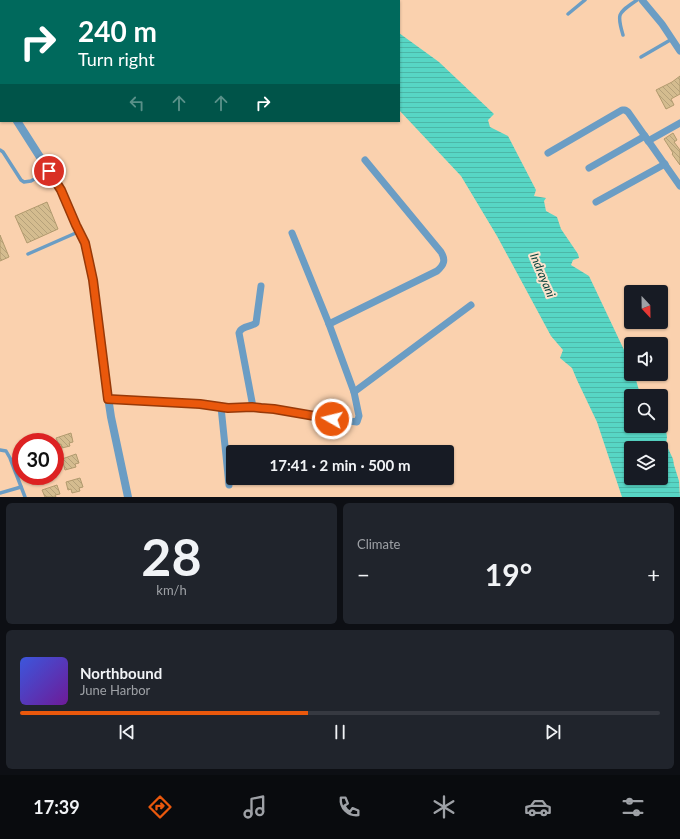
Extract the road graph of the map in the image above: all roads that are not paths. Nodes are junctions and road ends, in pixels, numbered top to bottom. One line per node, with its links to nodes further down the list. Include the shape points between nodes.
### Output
1 (585, 0): 4 (lane)
2 (637, 0): 5 (lane, via 620,15)
3 (642, 0): 6 (street)
4 (568, 14)
5 (623, 35)
6 (672, 39): 7 (street); 8 (lane)
7 (680, 51)
8 (641, 57)
9 (18, 122): 17 (street)
10 (680, 123): 11 (street)
11 (646, 139): 13 (street, via 628,112 622,110); 15 (street); 16 (street)
12 (0, 150): 17 (lane, via 24,182)
13 (548, 153)
14 (365, 160): 25 (street, via 441,252 444,261 437,271)
15 (665, 164): 18 (street); 19 (street)
16 (589, 168)
17 (49, 171): 20 (street, via 61,190)
18 (680, 186)
19 (596, 202)
20 (79, 232): 22 (lane); 27 (street, via 85,243 93,280)
21 (292, 233): 25 (street)
22 (28, 254)
23 (261, 286): 29 (street, via 256,323 240,330 239,333)
24 (472, 305): 26 (street)
25 (329, 324): 26 (street)
26 (354, 392): 29 (street, via 359,416 357,422)
27 (108, 399): 28 (street); 35 (street)
28 (222, 407): 29 (street); 31 (street)
29 (252, 407)
30 (0, 450): 32 (lane, via 6,452 10,458)
31 (226, 452)
32 (21, 487): 33 (lane); 34 (lane)
33 (0, 493)
34 (25, 497)
35 (128, 497)

